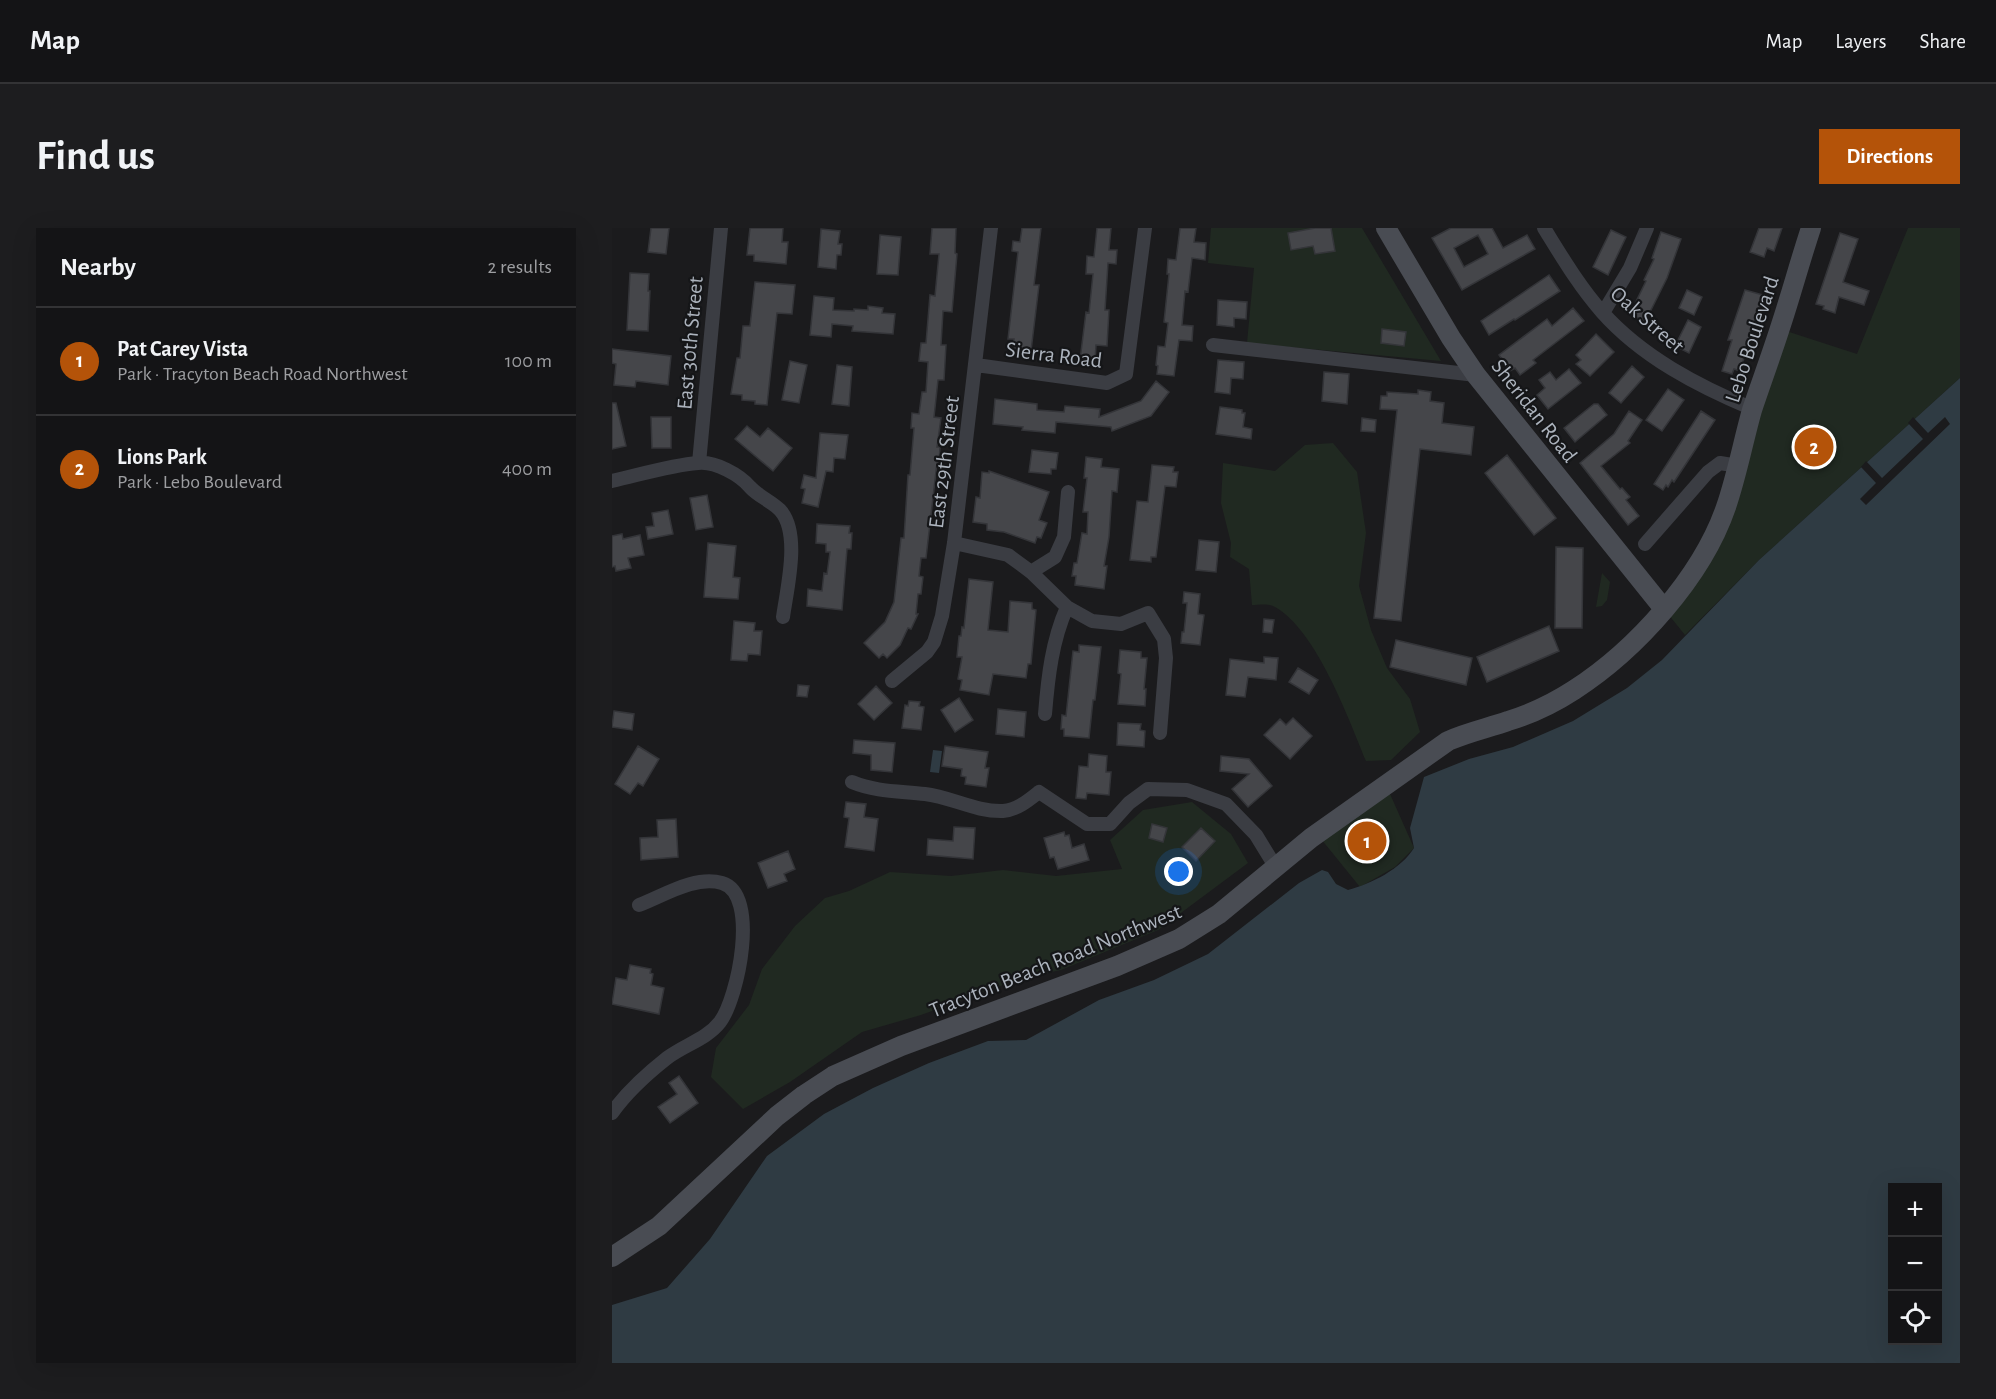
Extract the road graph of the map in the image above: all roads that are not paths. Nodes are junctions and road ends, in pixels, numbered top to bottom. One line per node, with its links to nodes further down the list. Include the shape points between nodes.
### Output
1 (721, 228): 13 (street, East 30th Street)
2 (991, 228): 10 (street, East 29th Street)
3 (1145, 228): 10 (street, Sierra Road, via 1126,374 1107,383)
4 (1386, 228): 11 (main road, Sheridan Road)
5 (1544, 228): 8 (street, Oak Street, via 1576,280)
6 (1647, 228): 8 (street, via 1630,268)
7 (1810, 228): 12 (main road, Lebo Boulevard)
8 (1603, 313): 12 (street, Oak Street, via 1678,373)
9 (1214, 345): 11 (street)
10 (976, 365): 17 (street, East 29th Street)
11 (1476, 375): 21 (main road, Sheridan Road)
12 (1753, 410): 14 (main road, Lebo Boulevard)
13 (699, 463): 15 (street); 22 (street, via 717,465 747,482 787,520 791,552)
14 (1738, 466): 18 (street, via 1720,463 1708,472); 21 (main road, Lebo Boulevard, via 1703,558)
15 (612, 481)
16 (1068, 492): 19 (street, via 1064,537 1055,557)
17 (954, 543): 19 (street, via 1008,555); 23 (street, East 29th Street, via 934,642)
18 (1645, 544)
19 (1031, 572): 20 (street)
20 (1067, 607): 24 (street, via 1057,631); 25 (street, via 1092,621 1121,624 1148,613 1164,639 1166,658)
21 (1664, 609): 27 (main road, Tracyton Beach Road Northwest, via 1614,659 1576,689 1536,710 1448,741)
22 (783, 617)
23 (892, 681)
24 (1045, 714)
25 (1160, 734)
26 (852, 782): 27 (street, via 877,790 926,794 1004,811 1040,792 1087,824 1110,824 1148,789 1187,790 1226,804 1256,835)
27 (1275, 866): 30 (main road, Tracyton Beach Road Northwest, via 1219,914 1179,939 833,1076 777,1116 659,1226)
28 (639, 905): 29 (street, via 689,885 723,883 734,891 741,907 742,950 721,1020 710,1033 668,1058)
29 (612, 1113)
30 (612, 1257)

